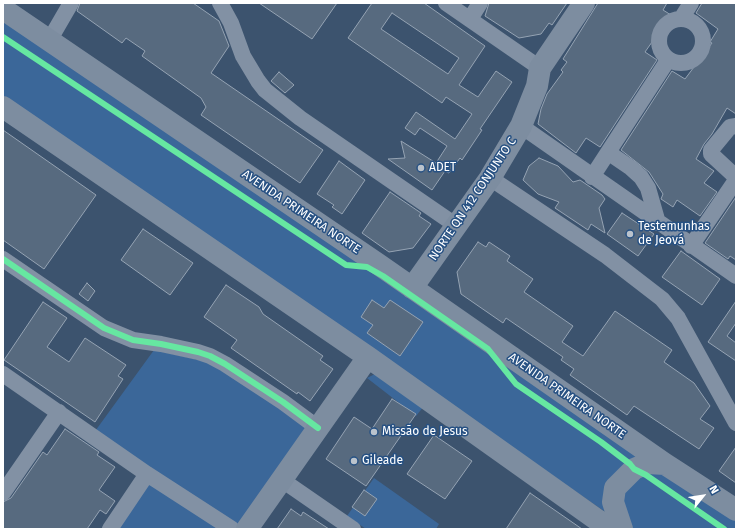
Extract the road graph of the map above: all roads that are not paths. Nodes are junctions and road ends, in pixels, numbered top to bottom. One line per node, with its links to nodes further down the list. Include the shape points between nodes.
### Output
1 (71, 3): 10 (street)
2 (220, 3): 21 (street, via 231,23 243,56 265,90 300,118)
3 (446, 3): 8 (street)
4 (480, 3): 8 (street)
5 (584, 3): 12 (main road, NORTE QN 412 CONJUNTO C)
6 (692, 3): 9 (street)
7 (3, 9): 10 (main road, AVENIDA PRIMEIRA NORTE)
8 (470, 19): 12 (street)
9 (681, 19): 11 (street, via 672,21 660,34 659,44); 11 (street, via 698,26 704,43 701,52 690,61 677,63)
10 (49, 41): 25 (main road, AVENIDA PRIMEIRA NORTE)
11 (668, 60): 16 (street)
12 (540, 68): 14 (main road, NORTE QN 412 CONJUNTO C, via 537,86)
13 (3, 107): 26 (main road)
14 (521, 126): 17 (street); 18 (main road, NORTE QN 412 CONJUNTO C)
15 (736, 126): 19 (street, via 730,127 711,150 712,156)
16 (609, 153): 17 (street); 20 (street, via 641,177 648,188)
17 (592, 177): 20 (street)
18 (490, 178): 21 (main road, NORTE QN 412 CONJUNTO C); 29 (street, via 605,256 662,299 678,318)
19 (736, 178): 22 (street)
20 (658, 223): 22 (street)
21 (457, 226): 25 (main road, NORTE QN 412 CONJUNTO C)
22 (691, 246): 24 (street)
23 (3, 259): 30 (street, via 104,328 132,340 162,344 210,356 284,402)
24 (736, 276)
25 (412, 288): 31 (main road, AVENIDA PRIMEIRA NORTE)
26 (368, 357): 30 (main road); 40 (main road)
27 (3, 374): 28 (street)
28 (59, 412): 32 (street); 34 (street)
29 (736, 423)
30 (318, 428): 33 (main road)
31 (665, 464): 35 (main road, AVENIDA PRIMEIRA NORTE); 41 (main road, via 648,463 634,469 615,488 613,502)
32 (147, 474): 36 (street); 37 (street)
33 (282, 480): 38 (main road); 39 (street)
34 (3, 493)
35 (736, 510)
36 (110, 529)
37 (232, 529)
38 (247, 529)
39 (354, 529)
40 (610, 529)
41 (622, 529)

